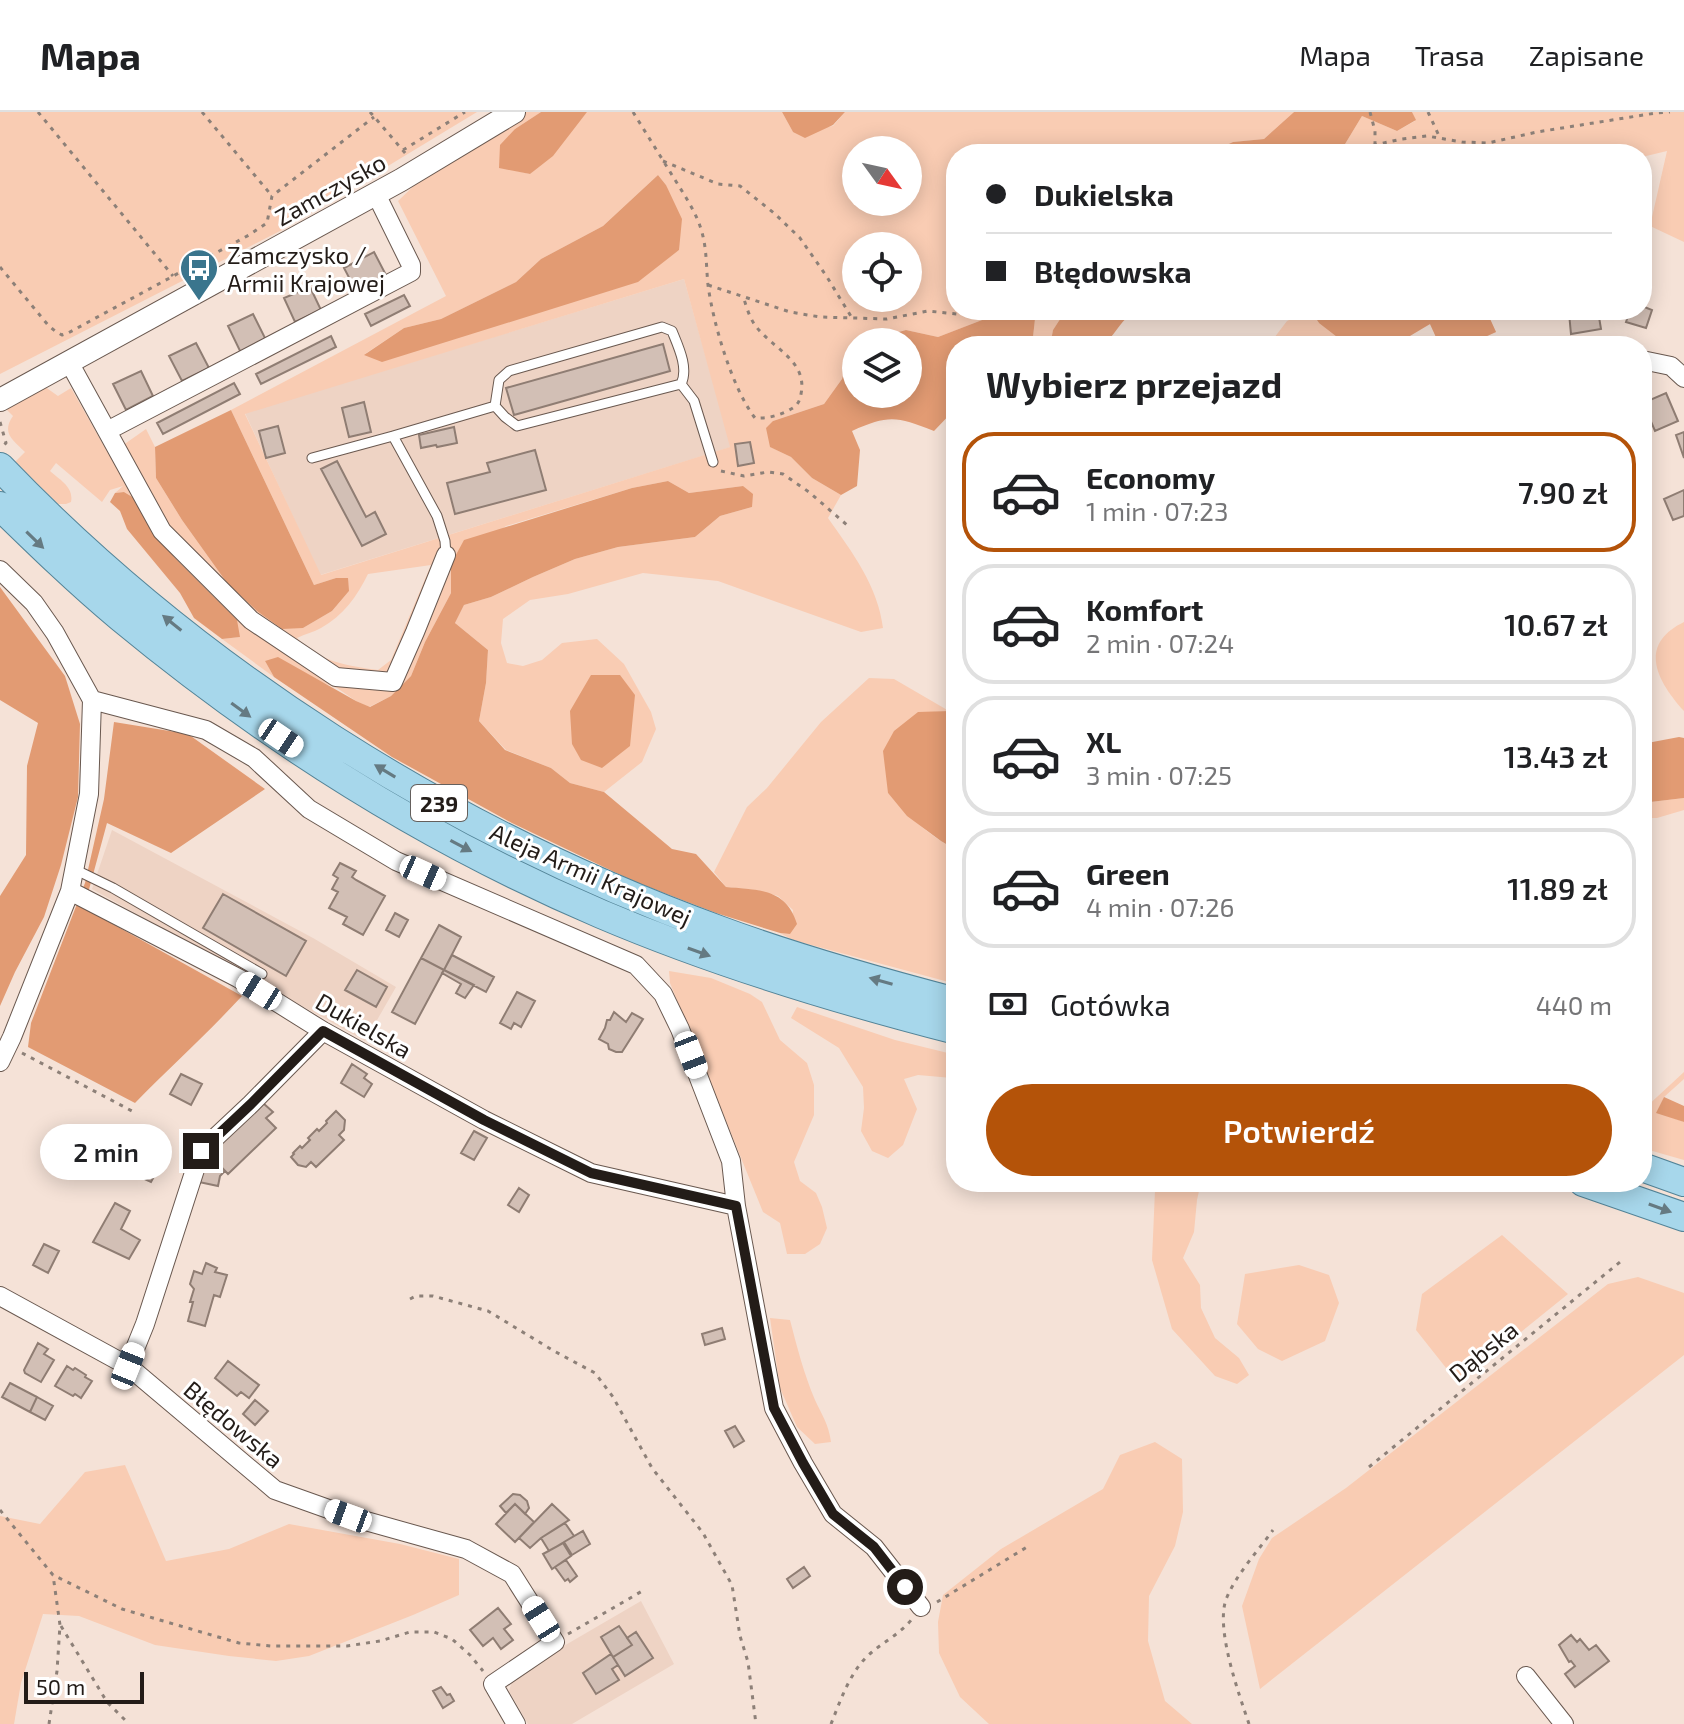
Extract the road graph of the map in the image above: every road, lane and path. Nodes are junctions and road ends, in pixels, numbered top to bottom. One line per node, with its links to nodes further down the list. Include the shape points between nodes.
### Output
1 (38, 112): 18 (path)
2 (202, 112): 16 (path)
3 (370, 112): 10 (path)
4 (465, 112): 10 (path, via 403,150)
5 (514, 112): 15 (street, Zamczysko)
6 (633, 112): 14 (path)
7 (1370, 112): 12 (path)
8 (1428, 112): 11 (path)
9 (1670, 112): 11 (path, via 1488,143)
10 (374, 117): 16 (path)
11 (1440, 138): 13 (path)
12 (1375, 144)
13 (1381, 144)
14 (663, 161): 19 (path, via 701,230); 22 (path, via 718,184 740,186 774,213 800,238)
15 (376, 194): 23 (street, Zamczysko); 30 (street, via 411,272)
16 (272, 196): 18 (path, via 267,223)
17 (0, 267): 18 (path, via 62,335)
18 (173, 276)
19 (708, 285): 20 (path); 20 (path, via 734,376 748,409 764,419 793,409 802,384 795,363 754,325)
20 (743, 296): 22 (path, via 790,312)
21 (946, 313): 22 (path)
22 (852, 318)
23 (69, 362): 27 (street, Zamczysko); 30 (street)
24 (1652, 362): 25 (street, via 1671,366)
25 (1684, 378)
26 (681, 384): 28 (lane, via 517,426); 28 (lane, via 681,355 672,331 662,327 509,371 499,380); 34 (lane, via 694,401)
27 (0, 400)
28 (495, 406): 31 (lane)
29 (0, 422): 32 (path, via 6,443)
30 (107, 431): 38 (street, via 162,531 251,620 336,677 393,682)
31 (393, 436): 33 (lane); 38 (lane, via 437,516)
32 (0, 449)
33 (312, 458)
34 (713, 462): 37 (path, via 722,471 744,476 783,474)
35 (0, 467): 46 (main road, Aleja Armii Krajowej / 239, one-way to 35, via 773,949 672,913 434,800 290,711 190,637 82,546)
36 (0, 506): 43 (main road, Aleja Armii Krajowej / 239, one-way to 43, via 128,624 305,754 482,857)
37 (847, 525)
38 (446, 555)
39 (0, 570): 40 (street, via 34,603)
40 (92, 700): 41 (street, via 89,794); 44 (street, via 206,730 254,758 309,809 396,861)
41 (74, 869): 42 (street); 45 (lane)
42 (70, 891): 48 (street, Dukielska, via 238,978); 49 (street)
43 (649, 934): 44 (street); 47 (main road, Aleja Armii Krajowej / 239, one-way to 47, via 780,981)
44 (636, 965): 54 (street, via 663,994 680,1029 731,1161)
45 (262, 974)
46 (946, 999)
47 (946, 1027)
48 (323, 1031): 54 (street, Dukielska, via 591,1173); 59 (street, via 201,1151)
49 (4, 1054): 50 (path)
50 (132, 1111)
51 (1652, 1171): 52 (main road)
52 (1684, 1182)
53 (1612, 1192): 55 (main road, one-way to 55)
54 (736, 1206): 66 (street, via 774,1408 833,1514 874,1547)
55 (1684, 1217)
56 (1620, 1262): 60 (path, Dąbska)
57 (0, 1296): 59 (street, Błędowska)
58 (410, 1299): 74 (path, via 433,1296 488,1311 595,1373 732,1585)
59 (128, 1366): 68 (street, Błędowska, via 275,1490 466,1549 512,1574)
60 (1369, 1467)
61 (0, 1510): 64 (path)
62 (1273, 1530): 76 (path, via 1226,1599 1224,1629)
63 (1027, 1547): 66 (path)
64 (53, 1575): 67 (path); 70 (path, via 122,1609 239,1643 347,1646 434,1632 452,1639)
65 (644, 1590): 68 (path)
66 (921, 1607): 75 (path, via 910,1623 859,1665)
67 (60, 1625): 71 (path); 72 (path, via 107,1702)
68 (555, 1642): 70 (street)
69 (1526, 1676): 77 (street)
70 (493, 1684): 73 (street)
71 (49, 1724)
72 (129, 1724)
73 (516, 1724)
74 (756, 1724)
75 (831, 1724)
76 (1249, 1724)
77 (1564, 1724)

